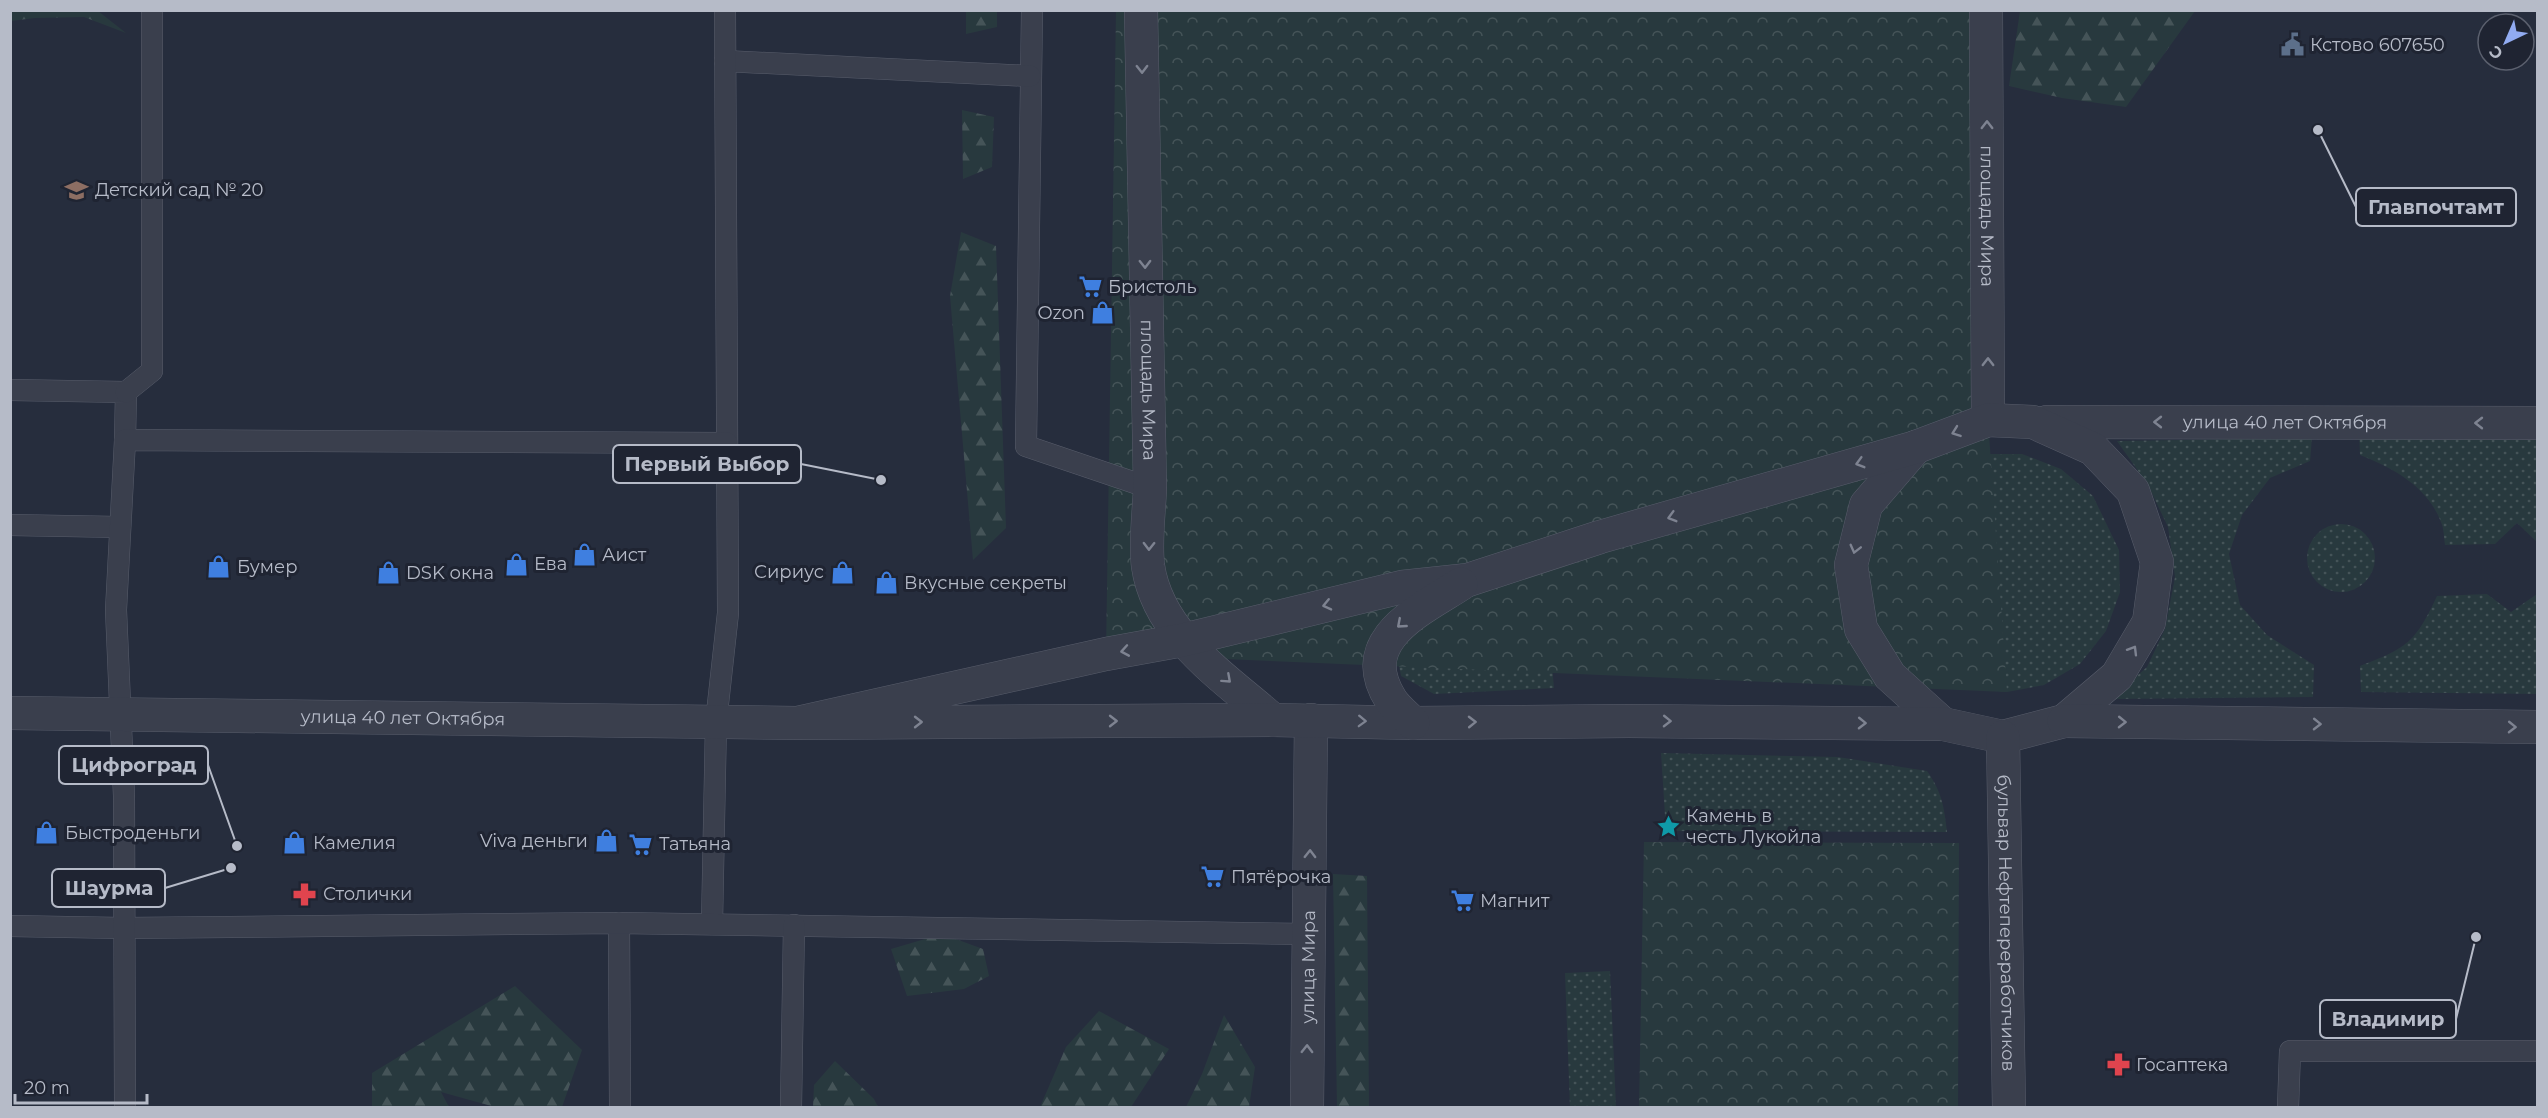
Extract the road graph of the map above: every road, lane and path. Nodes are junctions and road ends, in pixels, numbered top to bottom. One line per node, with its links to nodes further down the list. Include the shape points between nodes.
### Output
1 (152, 10): 9 (lane, via 152,371)
2 (725, 10): 6 (lane)
3 (1032, 10): 7 (lane)
4 (1140, 10): 16 (street, площадь Мира, one-way to 16)
5 (1986, 10): 10 (street, площадь Мира, one-way to 5)
6 (725, 61): 7 (lane); 14 (lane)
7 (1030, 76): 16 (lane, via 1026,446)
8 (10, 390): 9 (lane)
9 (126, 392): 13 (lane)
10 (1988, 420): 11 (street, улица 40 лет Октября); 15 (street, one-way to 15)
11 (2034, 422): 12 (street, улица 40 лет Октября, one-way to 11); 25 (street, one-way to 11, via 2117,676 2149,622 2157,562 2133,491 2093,449)
12 (2538, 423)
13 (125, 440): 14 (lane); 18 (lane)
14 (727, 443): 26 (lane, via 728,613)
15 (1916, 447): 19 (street, one-way to 19, via 1600,537); 29 (street, one-way to 29, via 1866,505 1851,565 1861,629 1890,676)
16 (1150, 488): 20 (street, площадь Мира, one-way to 20, via 1148,566 1157,598)
17 (10, 525): 18 (lane)
18 (120, 527): 22 (lane, via 116,610)
19 (1467, 580): 20 (street, one-way to 20, via 1402,587); 28 (street, one-way to 28, via 1404,621 1391,633 1380,655 1379,677 1392,701)
20 (1183, 640): 23 (street, площадь Мира, one-way to 23); 27 (street, one-way to 27)
21 (10, 713): 22 (street, улица 40 лет Октября)
22 (120, 716): 26 (street, улица 40 лет Октября); 36 (lane)
23 (1273, 720): 24 (street); 27 (street, one-way to 23)
24 (1311, 720): 28 (street, one-way to 28); 37 (street, улица Мира, one-way to 24)
25 (2064, 721): 30 (street, one-way to 30); 31 (street)
26 (716, 722): 27 (street, улица 40 лет Октября); 33 (lane)
27 (797, 723)
28 (1413, 723): 29 (street, one-way to 29)
29 (1943, 724): 31 (street)
30 (2538, 727)
31 (2003, 737): 43 (street, бульвар Нефтепереработчиков)
32 (619, 923): 33 (lane); 36 (lane); 40 (lane)
33 (712, 924): 34 (lane)
34 (794, 925): 37 (lane); 41 (lane)
35 (10, 926): 36 (lane)
36 (123, 928): 39 (lane)
37 (1309, 933): 42 (street, улица Мира, one-way to 37)
38 (2538, 1052): 44 (lane, via 2290,1051)
39 (125, 1107)
40 (620, 1107)
41 (791, 1107)
42 (1307, 1107)
43 (2010, 1107)
44 (2288, 1107)

